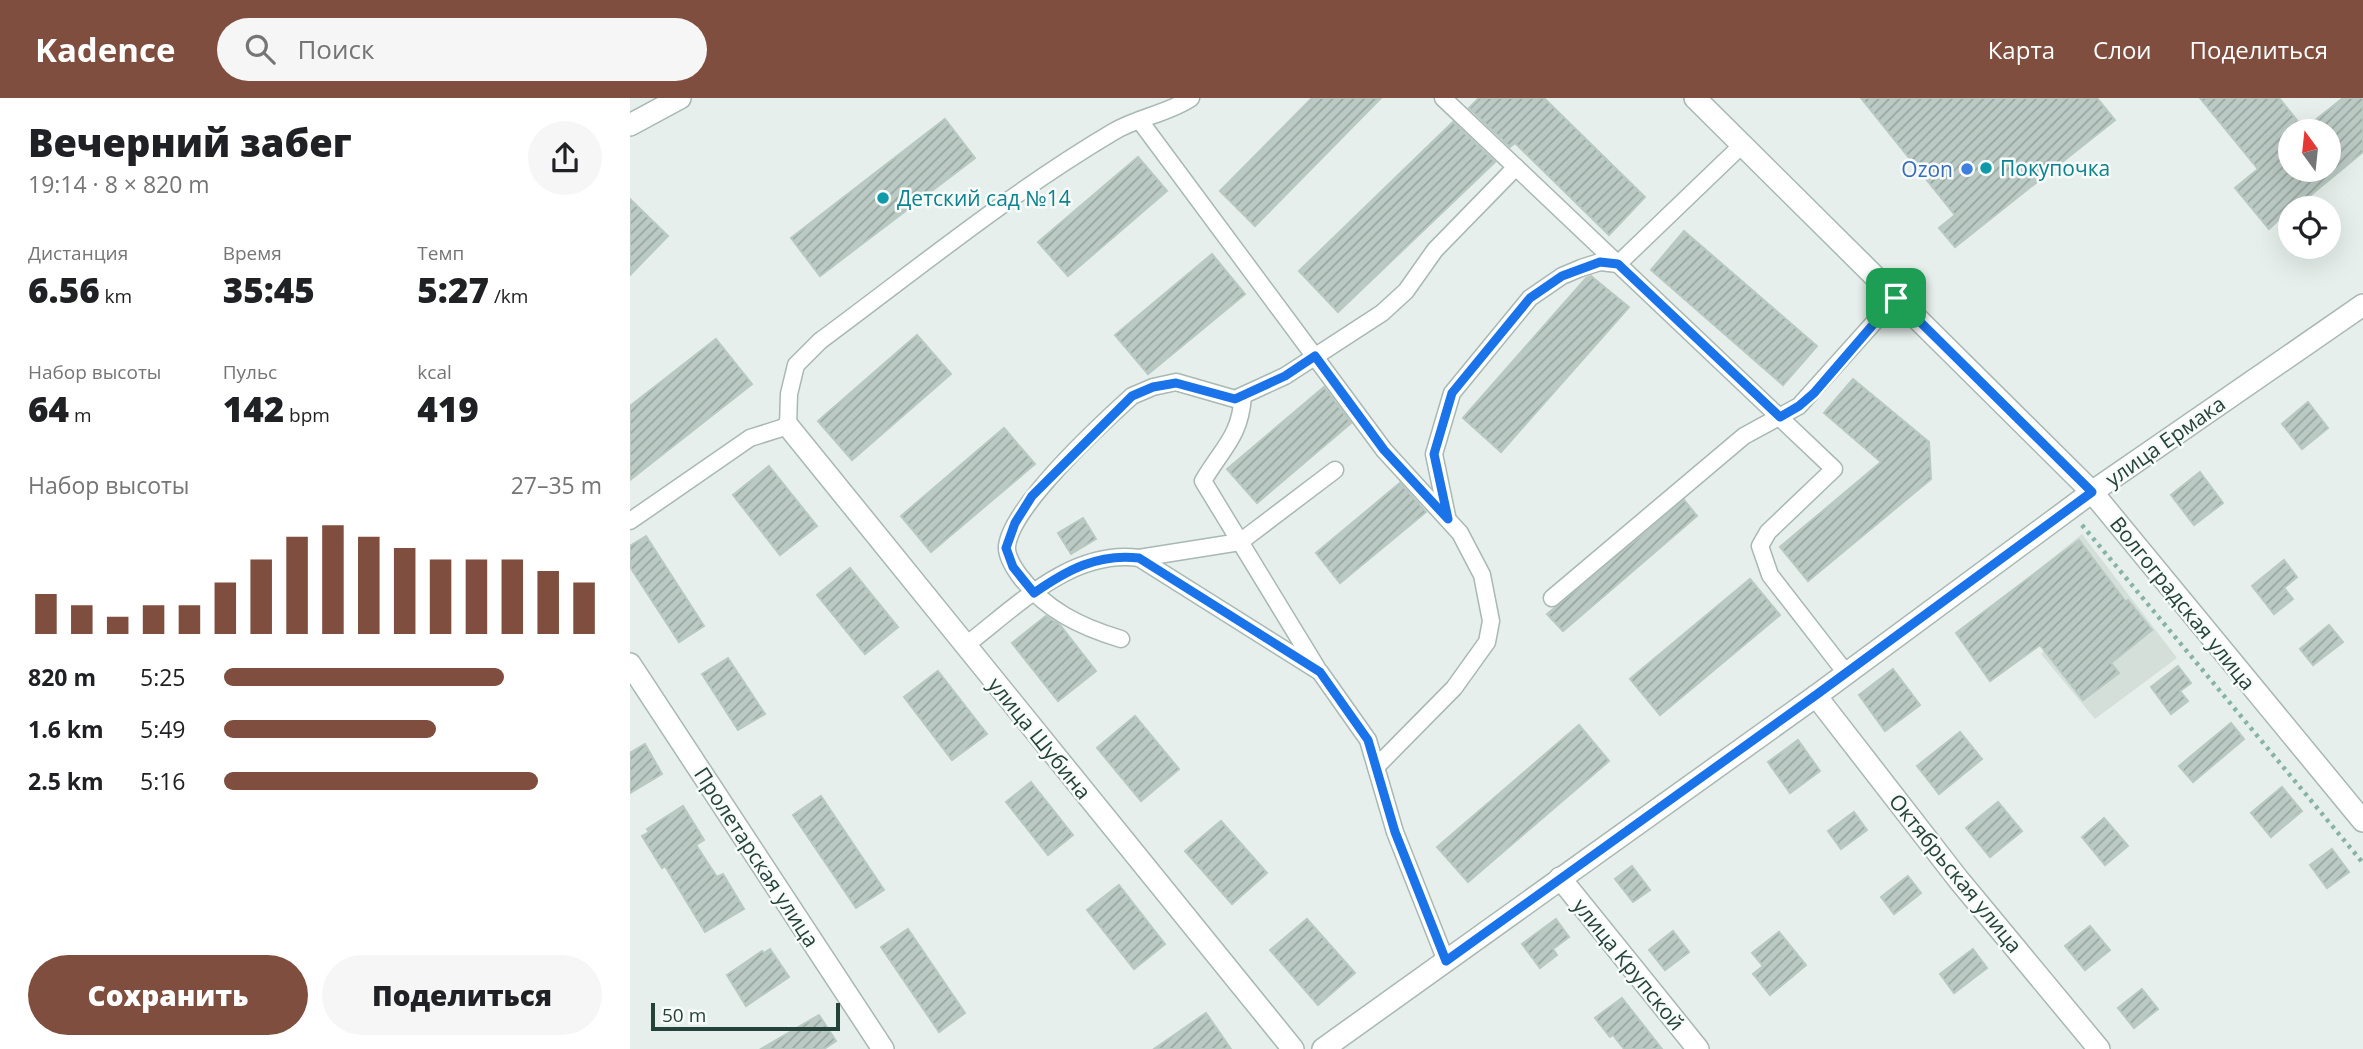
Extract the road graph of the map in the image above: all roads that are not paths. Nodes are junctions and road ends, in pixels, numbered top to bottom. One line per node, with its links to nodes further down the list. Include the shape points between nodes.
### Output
1 (680, 98): 6 (street)
2 (1192, 98): 5 (lane)
3 (1443, 98): 8 (lane)
4 (1695, 98): 7 (street, Волгоградская улица)
5 (1140, 121): 12 (lane); 15 (lane, via 1116,130 1027,187 820,341 796,365)
6 (630, 125)
7 (1742, 145): 9 (lane); 10 (street, Волгоградская улица)
8 (1516, 167): 9 (lane); 12 (lane, via 1436,250 1406,291 1382,313)
9 (1618, 264): 14 (lane); 18 (lane, via 1600,262 1581,268 1536,293 1452,393 1434,454)
10 (1896, 298): 14 (lane, via 1814,393); 17 (street, Волгоградская улица)
11 (2363, 305): 17 (street, улица Ермака)
12 (1315, 356): 13 (lane); 18 (lane, via 1384,450)
13 (1243, 396): 20 (lane, via 1235,436 1203,481); 22 (lane, via 1221,397 1176,383 1132,396 1110,415 1032,496 1015,523 1006,548 1013,567)
14 (1780, 417): 23 (lane, via 1744,436); 28 (lane, via 1834,469 1768,532 1760,546 1770,575)
15 (788, 426): 19 (lane, via 750,438); 25 (street, улица Шубина)
16 (1335, 470): 20 (lane)
17 (2092, 492): 28 (street, улица Ермака); 31 (street, Волгоградская улица)
18 (1448, 519): 30 (lane, via 1482,575 1491,621 1488,642 1454,688)
19 (630, 522)
20 (1240, 542): 21 (lane); 27 (lane)
21 (1139, 558): 22 (lane, via 1115,555 1084,564); 27 (lane)
22 (1034, 593): 24 (lane, via 1064,617); 25 (lane)
23 (1552, 598)
24 (1121, 639)
25 (966, 645): 35 (street, улица Шубина)
26 (630, 664): 34 (street, Пролетарская улица)
27 (1320, 672): 30 (lane, via 1368,740)
28 (1846, 673): 29 (street, улица Ермака)
29 (1816, 695): 32 (street, улица Ермака); 38 (street, Октябрьская улица, via 1958,879)
30 (1376, 767): 33 (lane, via 1395,832)
31 (2363, 821)
32 (1560, 878): 33 (street, улица Ермака); 37 (street, улица Крупской)
33 (1446, 961): 36 (street, улица Ермака)
34 (883, 1049)
35 (1293, 1049)
36 (1323, 1049)
37 (1698, 1049)
38 (2099, 1049)

